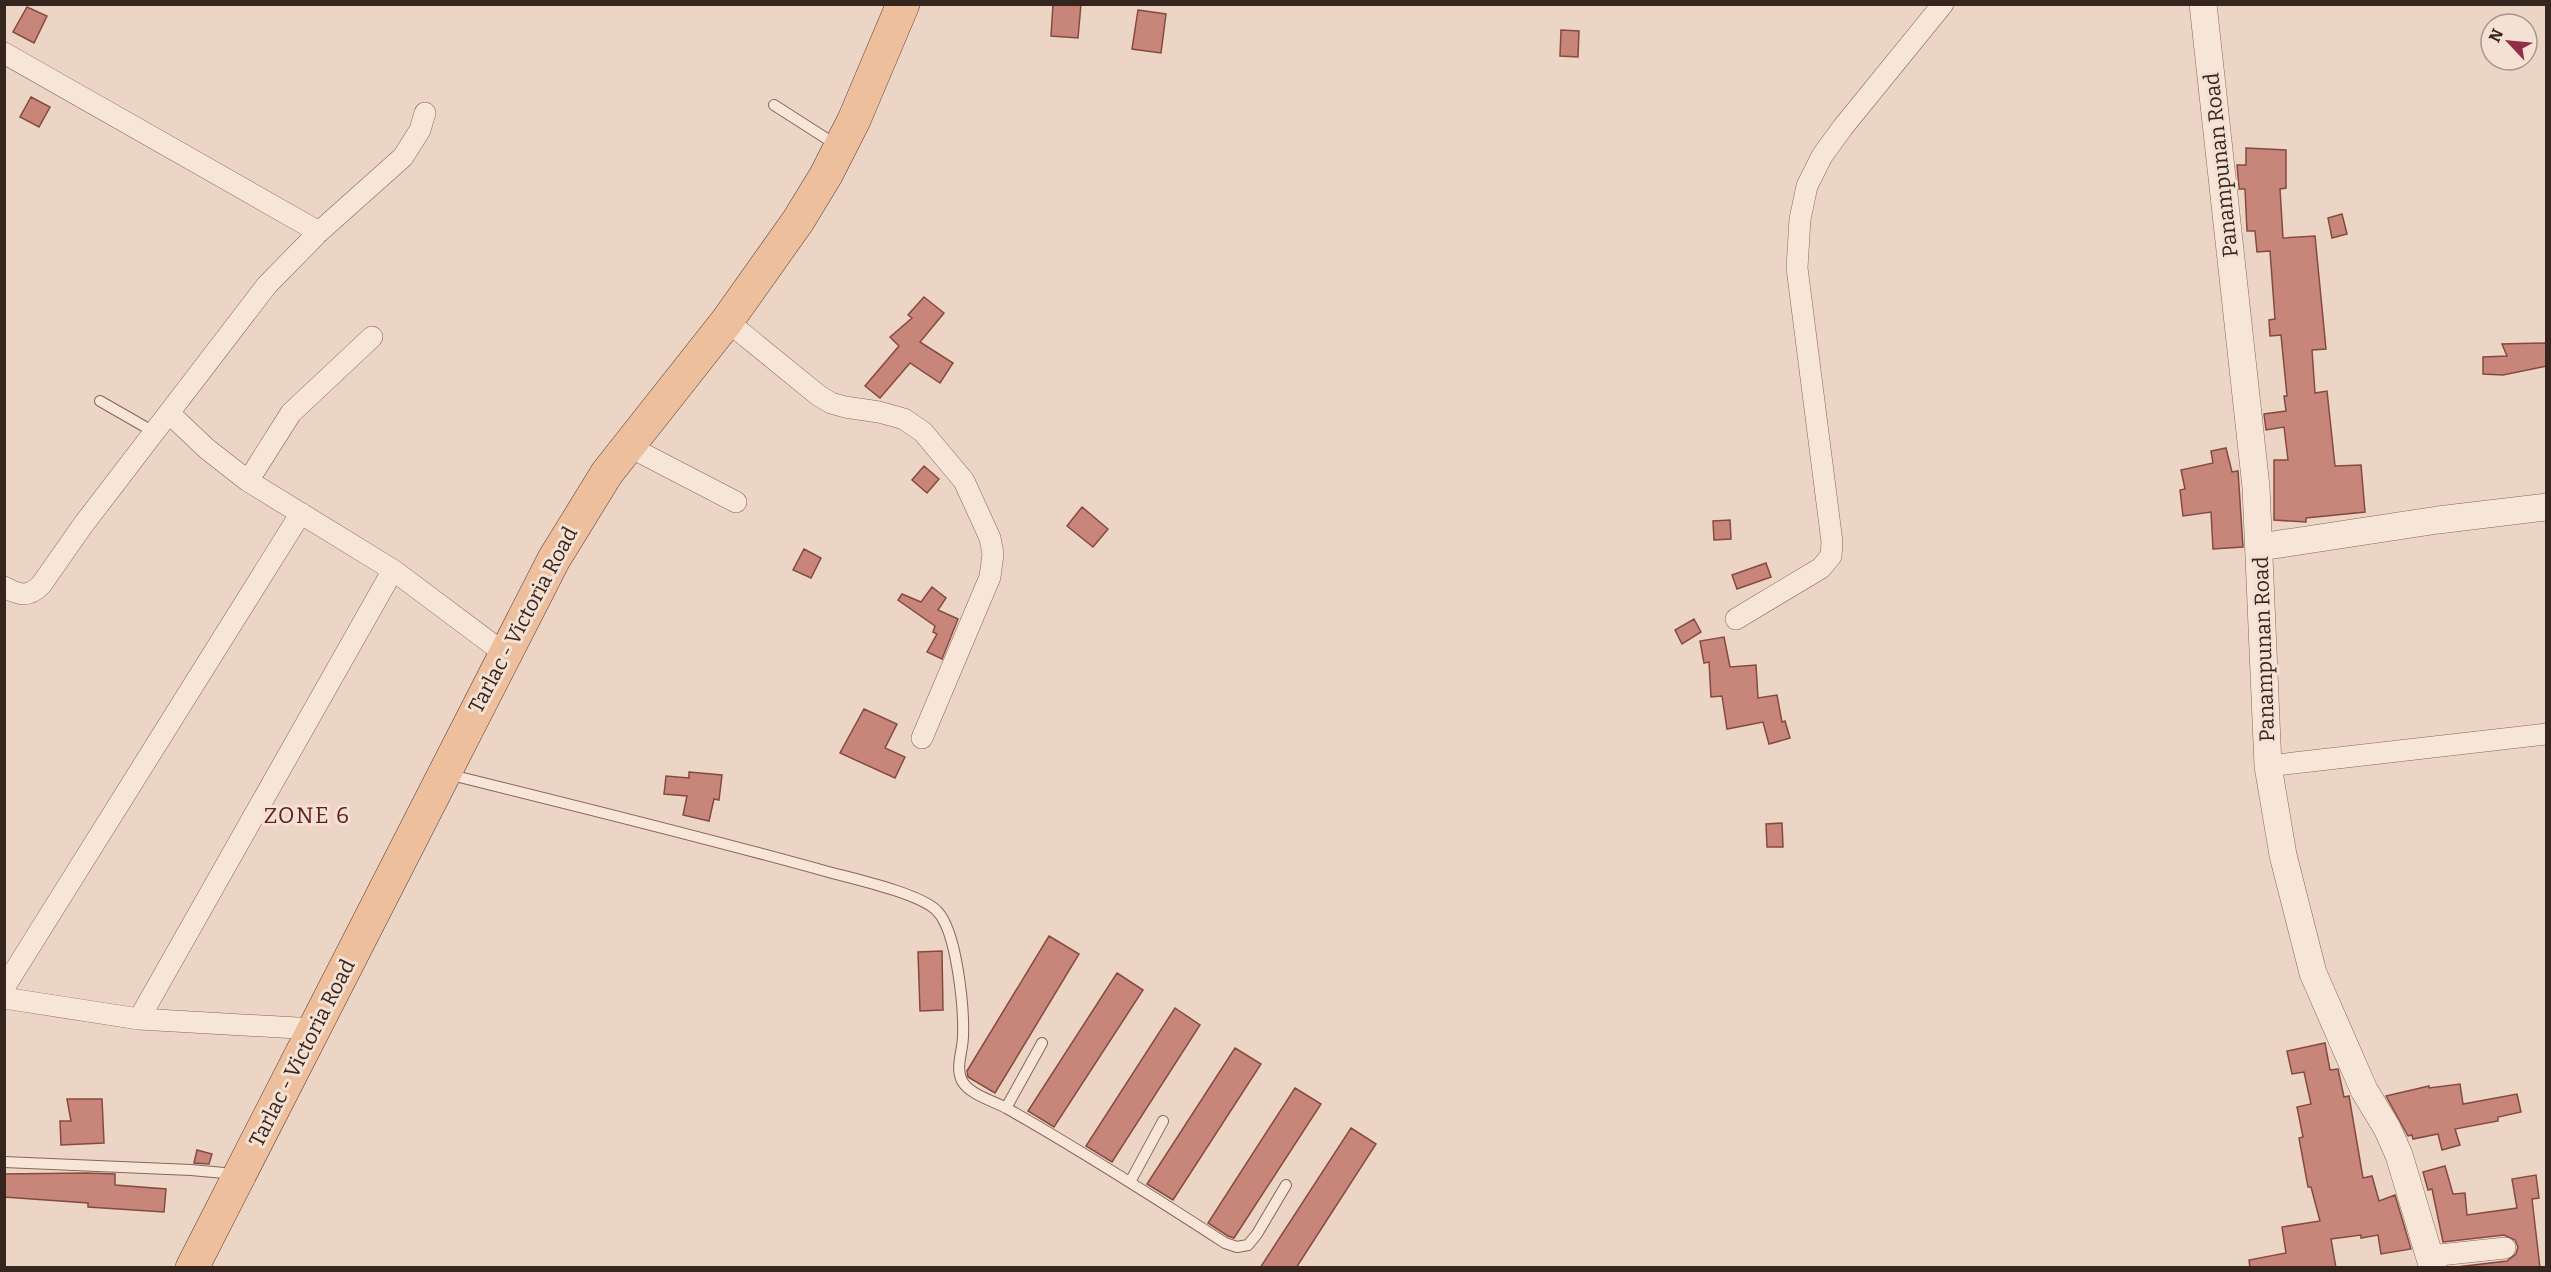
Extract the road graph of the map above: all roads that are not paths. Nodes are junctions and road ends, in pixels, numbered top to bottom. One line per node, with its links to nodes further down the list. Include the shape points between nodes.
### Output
1 (903, 4): 7 (main road, Tarlac - Victoria Road)
2 (1943, 4): 22 (street, via 1822,156 1807,186 1800,219 1797,268 1832,556 1821,568)
3 (2204, 4): 19 (street, Panampunan Road)
4 (4, 53): 8 (street)
5 (774, 105): 7 (lane)
6 (425, 113): 8 (street, via 420,130 403,157)
7 (840, 147): 9 (main road, Tarlac - Victoria Road, via 798,221)
8 (319, 232): 12 (street, via 267,285)
9 (727, 321): 14 (main road, Tarlac - Victoria Road); 25 (street, via 831,403 904,419 922,432 964,481 990,538 990,577)
10 (372, 337): 15 (street, via 291,413)
11 (100, 401): 13 (lane)
12 (169, 413): 13 (street); 15 (street)
13 (154, 432): 21 (street, via 41,585 26,595)
14 (628, 446): 16 (street); 23 (main road, Tarlac - Victoria Road, via 582,511)
15 (248, 481): 18 (street)
16 (736, 502)
17 (2547, 507): 19 (street, via 2438,519)
18 (301, 513): 20 (street); 28 (street)
19 (2260, 548): 26 (street, Panampunan Road)
20 (393, 570): 23 (street); 30 (street)
21 (4, 587)
22 (1736, 619)
23 (504, 654): 27 (main road, Tarlac - Victoria Road)
24 (2547, 734): 26 (street)
25 (922, 738)
26 (2268, 766): 40 (street, Panampunan Road, via 2283,855 2313,973 2364,1090 2399,1155)
27 (443, 773): 31 (main road, Tarlac - Victoria Road); 33 (lane, via 704,837 872,885 937,910 947,925 959,977 963,1037 960,1078 967,1088)
28 (4, 988)
29 (4, 998): 30 (street)
30 (139, 1019): 31 (street)
31 (315, 1029): 36 (main road, Tarlac - Victoria Road)
32 (1042, 1043): 33 (lane)
33 (1006, 1108): 37 (lane)
34 (1163, 1121): 37 (lane)
35 (4, 1162): 36 (lane)
36 (241, 1175): 41 (main road, Tarlac - Victoria Road)
37 (1130, 1182): 38 (lane, via 1237,1247 1248,1245 1257,1234)
38 (1286, 1185)
39 (2505, 1248): 40 (street)
40 (2432, 1262)
41 (192, 1268)

